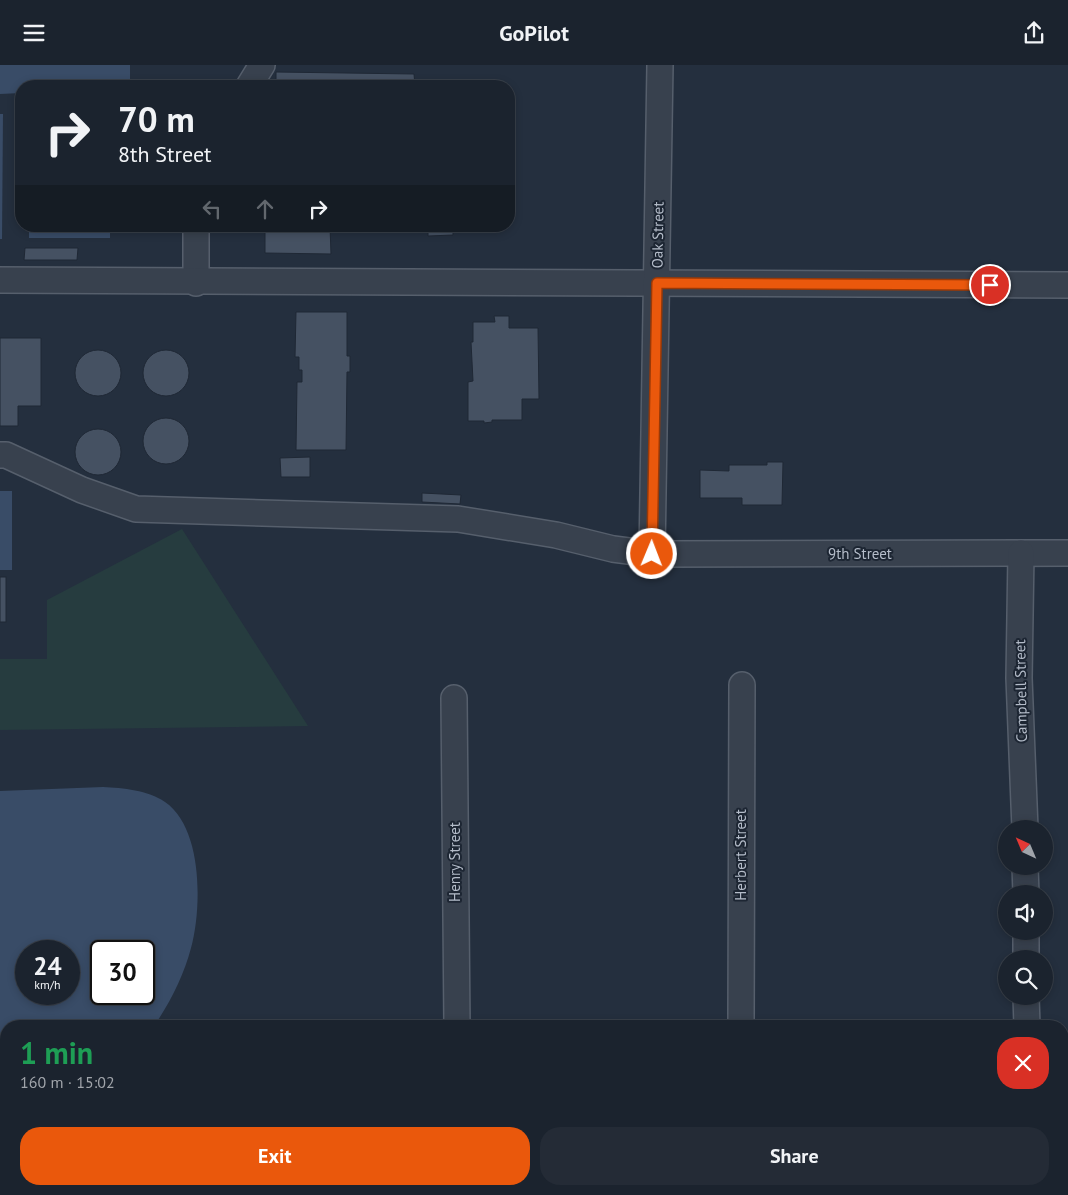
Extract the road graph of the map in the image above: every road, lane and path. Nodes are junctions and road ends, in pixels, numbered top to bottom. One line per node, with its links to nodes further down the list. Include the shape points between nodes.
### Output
1 (262, 65): 3 (street)
2 (660, 65): 7 (street, Oak Street)
3 (253, 80)
4 (196, 232): 6 (street)
5 (0, 280): 6 (street)
6 (196, 283): 7 (street)
7 (657, 283): 8 (street); 12 (street, Oak Street)
8 (1068, 285)
9 (0, 455): 12 (street, 9th Street, via 136,509 458,519)
10 (1021, 553): 11 (street, 9th Street); 12 (street, 9th Street); 15 (street, Campbell Street, via 1019,678)
11 (1068, 553)
12 (652, 554)
13 (742, 685): 18 (street, Herbert Street)
14 (454, 698): 17 (street, Henry Street)
15 (1025, 820)
16 (1026, 1005): 19 (street)
17 (457, 1020)
18 (741, 1020)
19 (1026, 1020)

